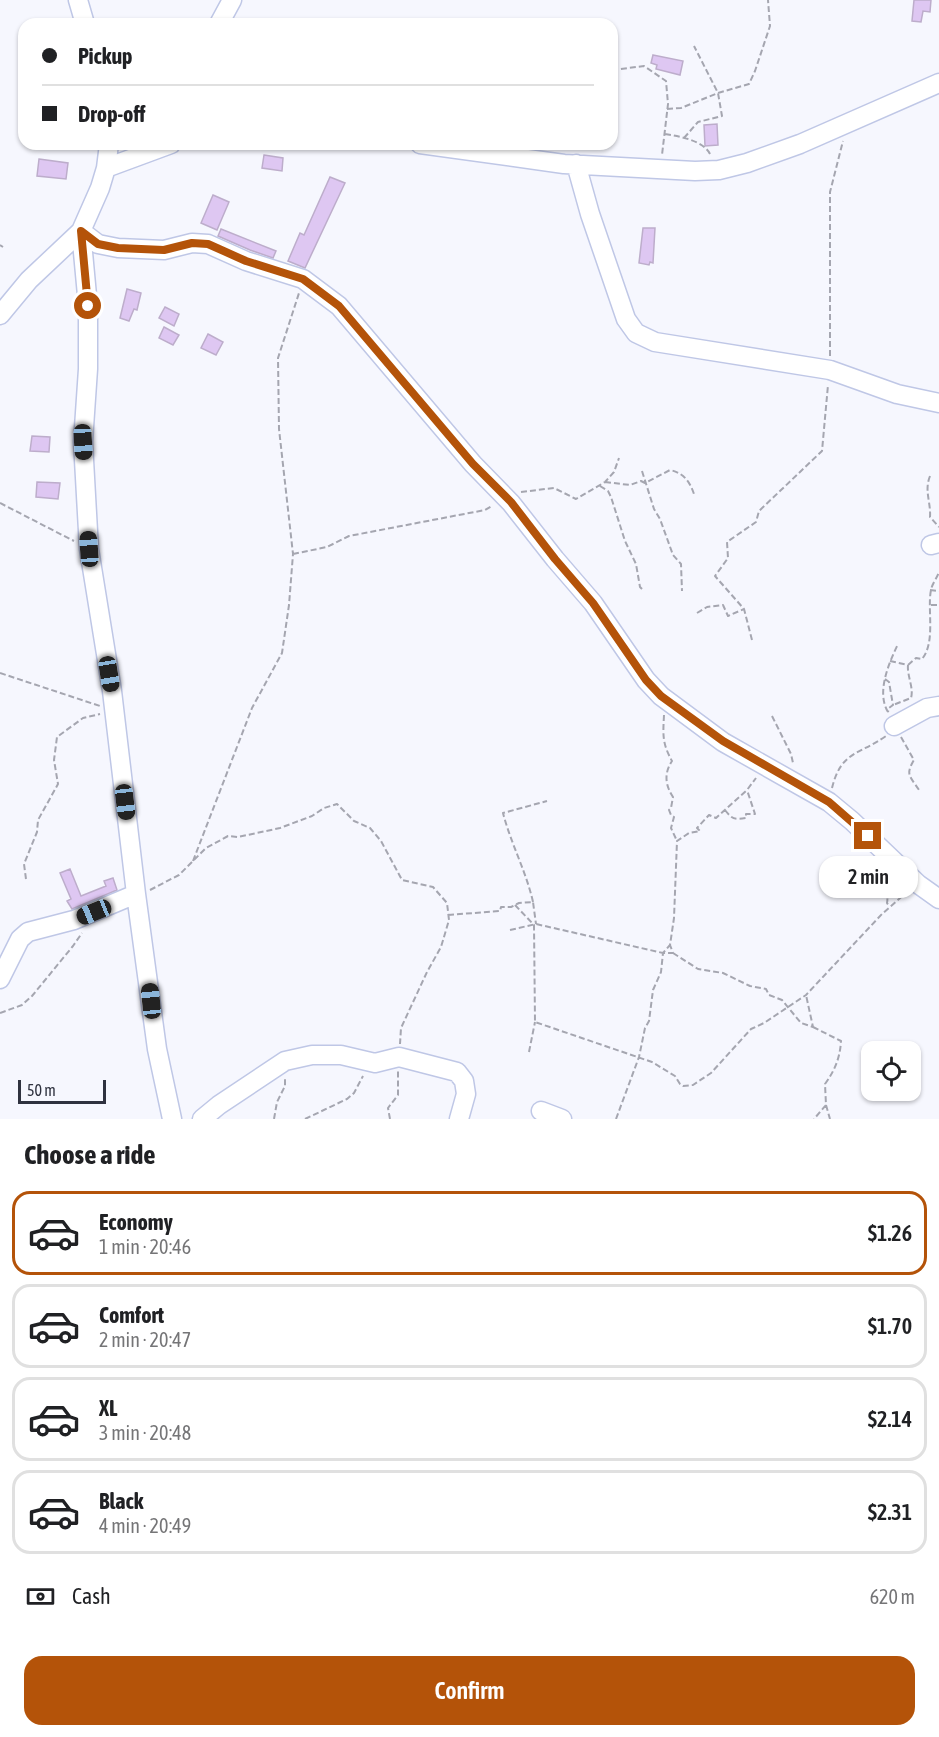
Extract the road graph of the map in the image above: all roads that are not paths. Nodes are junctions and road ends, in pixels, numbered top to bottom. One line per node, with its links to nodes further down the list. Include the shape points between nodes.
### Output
1 (78, 0): 3 (street)
2 (232, 0): 4 (street)
3 (87, 18)
4 (222, 18)
5 (939, 83): 9 (street, via 800,144 718,170)
6 (108, 150): 10 (street)
7 (155, 150): 10 (street)
8 (467, 150): 9 (street)
9 (576, 164): 13 (street, via 626,319 636,333 655,342 830,369 897,394)
10 (106, 168): 11 (street)
11 (81, 231): 12 (street, via 29,280); 16 (street, via 88,306 83,442 89,549); 17 (street, via 98,244 118,248 164,250 192,243 208,244 303,279 339,306 593,603 661,696 723,741 829,802)
12 (0, 315)
13 (939, 403)
14 (939, 706): 15 (street)
15 (891, 719)
16 (136, 894): 18 (street, via 74,921 28,932 20,939); 20 (street)
17 (939, 899)
18 (0, 979)
19 (541, 1111): 23 (street)
20 (172, 1119)
21 (202, 1119): 22 (street, via 285,1061 312,1055 341,1055 375,1063 399,1057 457,1072 464,1081 466,1094)
22 (459, 1119)
23 (562, 1119)

